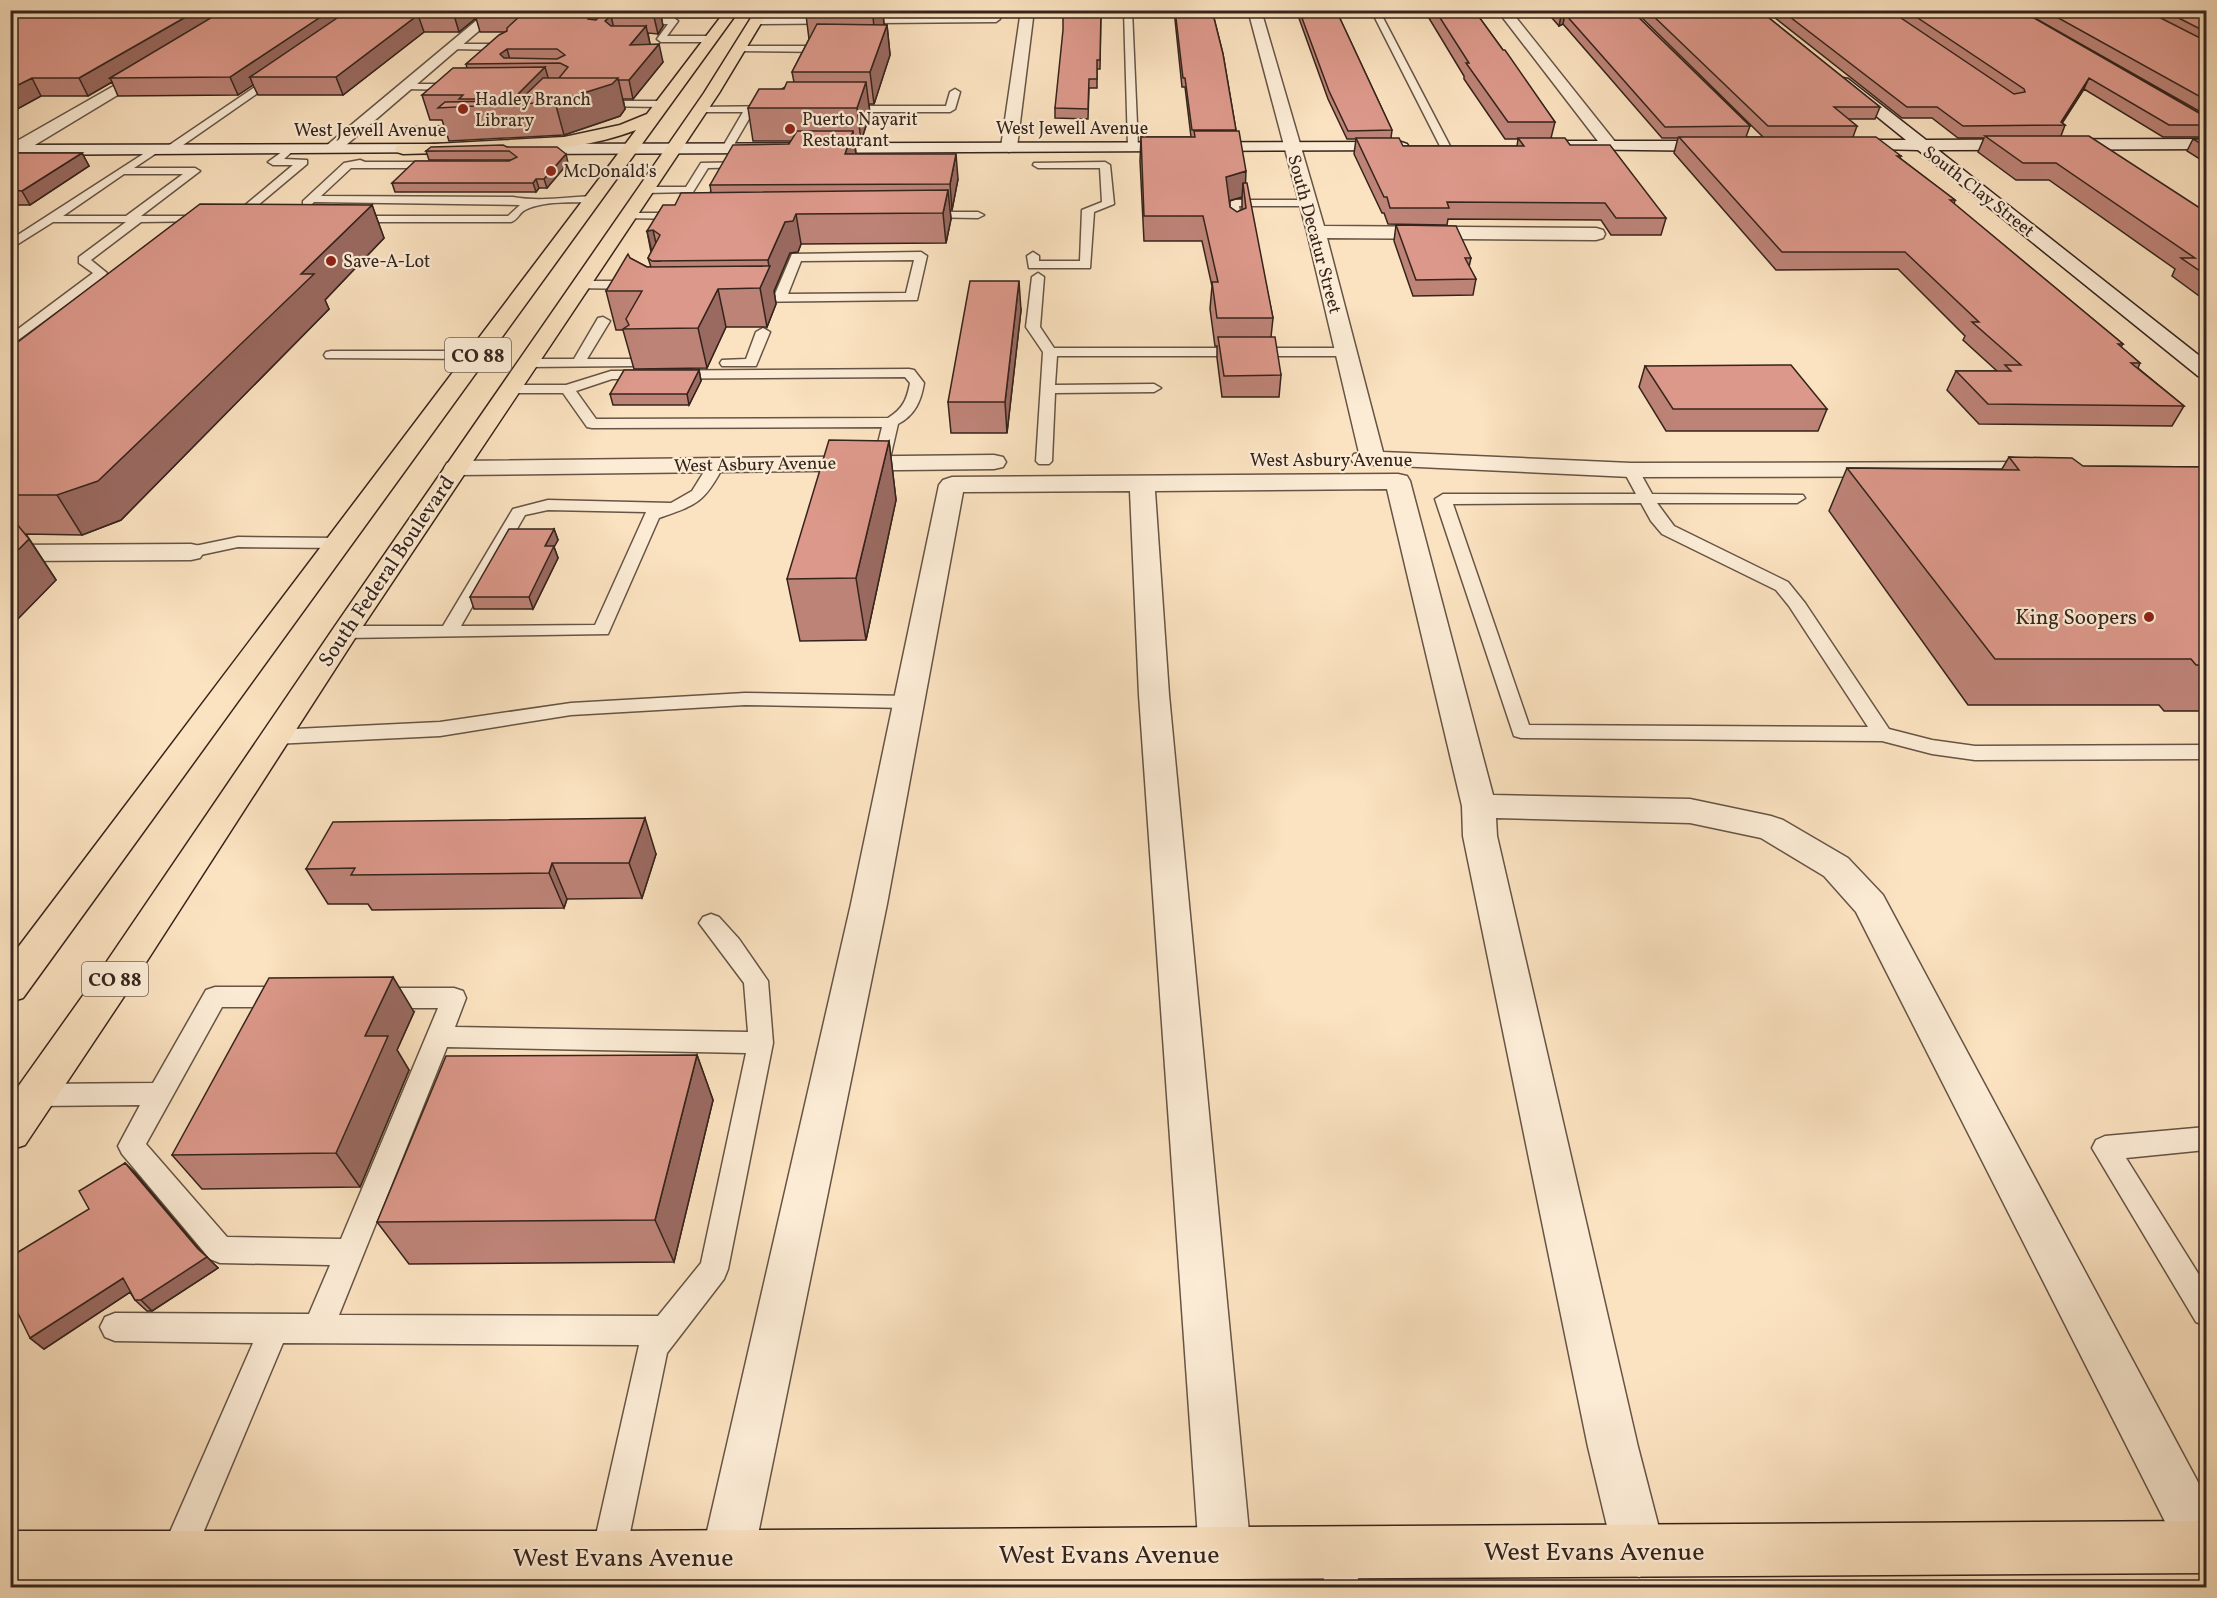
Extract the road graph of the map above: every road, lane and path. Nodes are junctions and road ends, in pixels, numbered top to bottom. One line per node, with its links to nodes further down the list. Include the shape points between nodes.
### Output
1 (497, 10): 16 (street)
2 (632, 10): 9 (lane, via 628,15)
3 (998, 10): 10 (lane, via 996,19)
4 (1028, 10): 41 (street)
5 (1128, 10): 42 (lane)
6 (1254, 10): 43 (street, South Decatur Street)
7 (1375, 10): 37 (lane)
8 (1503, 10): 39 (street)
9 (732, 13): 15 (main road, CO 88)
10 (899, 15): 12 (lane, via 885,21)
11 (620, 21): 14 (lane, via 674,21)
12 (756, 24): 18 (main road, South Federal Boulevard / CO 88)
13 (650, 39): 14 (lane)
14 (661, 39): 15 (lane)
15 (712, 39): 31 (main road, CO 88)
16 (454, 47): 17 (lane); 23 (street)
17 (507, 47)
18 (737, 49): 19 (lane); 27 (main road, South Federal Boulevard / CO 88)
19 (837, 49)
20 (167, 59): 51 (street)
21 (286, 70): 52 (lane)
22 (1832, 74): 36 (street, South Clay Street)
23 (407, 87): 24 (lane); 48 (street)
24 (474, 87)
25 (955, 92): 30 (lane, via 950,109)
26 (582, 104): 31 (lane)
27 (699, 109): 28 (lane); 45 (main road, South Federal Boulevard / CO 88)
28 (750, 109): 29 (lane); 46 (lane)
29 (784, 109)
30 (828, 109)
31 (659, 111): 44 (main road, CO 88); 50 (main road, via 629,128 580,141)
32 (490, 129): 33 (lane)
33 (397, 130)
34 (2206, 144): 36 (street)
35 (1830, 145): 36 (street)
36 (1921, 145): 92 (street, South Clay Street)
37 (1451, 146): 43 (street, West Jewell Avenue)
38 (1551, 146): 39 (street)
39 (1610, 146): 40 (street)
40 (1738, 146)
41 (1009, 147): 42 (street, West Jewell Avenue); 46 (street, West Jewell Avenue, via 795,152)
42 (1133, 147): 43 (street, West Jewell Avenue)
43 (1292, 147): 61 (street, South Decatur Street)
44 (632, 148): 45 (street, West Jewell Avenue); 50 (street, West Jewell Avenue, via 478,153); 60 (main road, CO 88)
45 (673, 148): 46 (street, West Jewell Avenue); 58 (main road, South Federal Boulevard / CO 88)
46 (727, 148)
47 (290, 149): 48 (street, West Jewell Avenue); 52 (street, West Jewell Avenue); 70 (lane, via 273,162 303,162)
48 (332, 149): 49 (street, West Jewell Avenue)
49 (379, 149): 50 (street, West Jewell Avenue); 53 (lane, via 362,162)
50 (403, 149)
51 (12, 150): 52 (street, West Jewell Avenue)
52 (162, 150): 57 (lane)
53 (348, 165): 54 (lane); 59 (lane)
54 (455, 165)
55 (765, 165): 58 (lane, via 705,165 689,190)
56 (1038, 165): 77 (lane, via 1105,165 1108,204 1088,210 1086,264 1033,265)
57 (122, 171): 68 (lane); 69 (lane, via 195,171)
58 (644, 190): 66 (main road, South Federal Boulevard / CO 88)
59 (311, 199): 62 (lane, via 513,200); 63 (lane)
60 (594, 199): 62 (lane); 89 (main road, CO 88)
61 (1308, 203): 73 (lane, via 1233,203); 74 (street, South Decatur Street)
62 (534, 204): 72 (lane, via 520,208 511,219)
63 (296, 213)
64 (908, 215): 65 (lane)
65 (978, 215)
66 (626, 216): 67 (lane); 79 (main road, South Federal Boulevard / CO 88)
67 (697, 216)
68 (51, 219): 69 (lane); 76 (lane)
69 (134, 219): 70 (lane); 85 (lane, via 83,260 101,273)
70 (235, 219): 71 (lane)
71 (256, 219)
72 (336, 219)
73 (1237, 232)
74 (1316, 232): 75 (street); 87 (street, South Decatur Street)
75 (1596, 234)
76 (10, 246)
77 (1033, 256)
78 (1038, 277): 86 (lane, via 1033,327)
79 (579, 285): 80 (lane, via 650,285); 90 (main road, South Federal Boulevard / CO 88)
80 (646, 291)
81 (735, 298): 82 (lane)
82 (780, 298): 82 (lane, via 912,297 921,256 796,257)
83 (603, 321): 91 (lane)
84 (763, 332): 91 (lane, via 751,363)
85 (10, 342)
86 (1050, 352): 87 (lane); 96 (lane)
87 (1346, 352): 98 (street, South Decatur Street)
88 (331, 355): 89 (lane)
89 (478, 356): 111 (main road, CO 88)
90 (528, 363): 91 (lane); 94 (main road, South Federal Boulevard / CO 88)
91 (578, 363)
92 (2206, 371)
93 (1154, 388): 96 (lane)
94 (510, 389): 95 (lane); 104 (main road, South Federal Boulevard / CO 88)
95 (567, 389): 97 (lane, via 592,424); 97 (lane, via 612,375 909,373 917,382 915,395 906,415)
96 (1047, 389): 100 (lane)
97 (891, 422): 102 (lane)
98 (1372, 458): 99 (street, West Asbury Avenue); 106 (street, West Asbury Avenue)
99 (1326, 459)
100 (1044, 461): 101 (street, West Asbury Avenue); 102 (street, West Asbury Avenue)
101 (1077, 461)
102 (881, 463): 103 (street, West Asbury Avenue)
103 (716, 465): 104 (street, West Asbury Avenue); 110 (lane, via 702,493)
104 (456, 468): 115 (main road, South Federal Boulevard / CO 88)
105 (2075, 468): 106 (street, West Asbury Avenue)
106 (1631, 470): 109 (lane)
107 (1142, 483): 116 (street, via 952,485); 120 (street, via 1398,481); 139 (street, via 1154,695)
108 (1797, 498): 109 (lane)
109 (1647, 499): 117 (lane, via 1668,530 1782,586); 117 (lane, via 1443,500 1521,731)
110 (673, 507): 114 (lane, via 548,505 519,512); 114 (lane, via 652,514 602,630)
111 (340, 543): 112 (lane, via 238,542); 122 (main road, CO 88)
112 (191, 552): 113 (street)
113 (10, 553)
114 (449, 631): 115 (lane)
115 (345, 632): 118 (main road, South Federal Boulevard / CO 88)
116 (908, 702): 118 (lane, via 734,700 571,709 440,729); 144 (street, via 869,904)
117 (1882, 734): 119 (lane, via 1975,753)
118 (274, 737): 128 (main road, South Federal Boulevard / CO 88)
119 (2206, 752)
120 (1479, 806): 137 (street, via 1690,811 1771,828 1836,867 1870,904); 138 (street, via 1480,836)
121 (711, 922): 126 (lane, via 756,981)
122 (10, 987)
123 (310, 998): 127 (lane, via 215,997)
124 (358, 998): 125 (lane, via 454,998)
125 (440, 1036): 126 (lane); 131 (lane)
126 (761, 1043): 136 (lane, via 714,1269)
127 (160, 1094): 128 (lane); 131 (lane, via 131,1146 220,1250)
128 (35, 1095): 129 (main road, South Federal Boulevard / CO 88)
129 (10, 1132)
130 (2206, 1139): 132 (lane, via 2105,1148)
131 (349, 1252): 135 (lane)
132 (2206, 1312)
133 (115, 1327): 134 (lane)
134 (274, 1329): 135 (lane); 142 (lane)
135 (318, 1329): 136 (lane)
136 (665, 1331): 141 (lane, via 653,1347)
137 (2206, 1547): 138 (main road, West Evans Avenue)
138 (1639, 1551): 143 (main road, West Evans Avenue)
139 (1225, 1553): 143 (main road, West Evans Avenue); 144 (main road, West Evans Avenue)
140 (10, 1557): 142 (main road, West Evans Avenue)
141 (608, 1557): 144 (main road, West Evans Avenue); 145 (main road, West Evans Avenue)
142 (164, 1568): 145 (main road, West Evans Avenue)
143 (1340, 1570)
144 (723, 1572)
145 (320, 1573)

